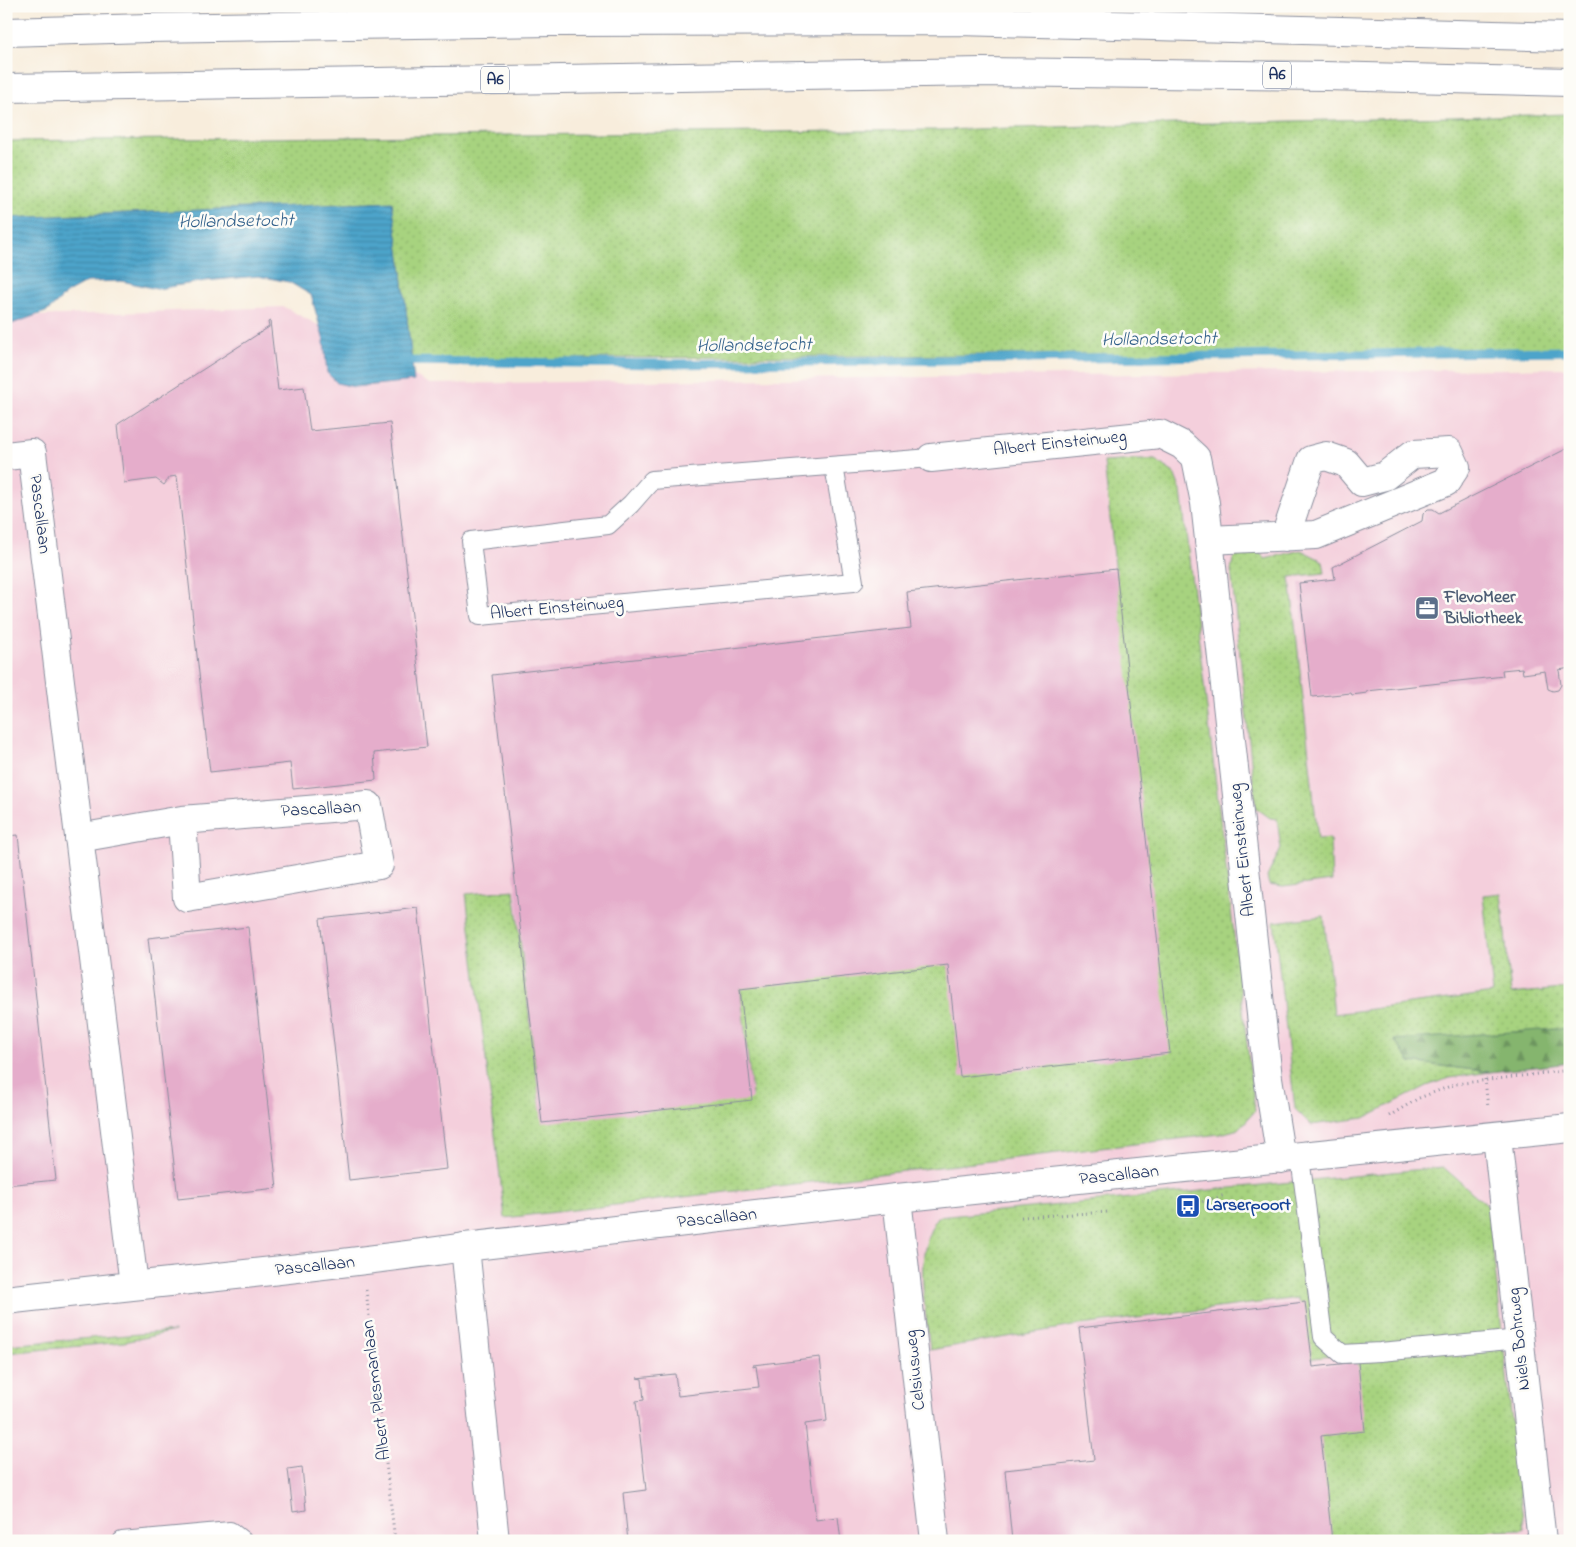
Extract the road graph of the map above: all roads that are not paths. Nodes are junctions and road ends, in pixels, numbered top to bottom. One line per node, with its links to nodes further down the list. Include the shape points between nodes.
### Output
1 (6, 32): 2 (main road, via 553,22 958,21)
2 (1570, 36)
3 (1570, 82): 4 (main road, A6, via 983,72)
4 (6, 88)
5 (6, 456): 11 (main road, Pascallaan, via 32,453)
6 (931, 458): 7 (lane, Albert Einsteinweg); 9 (main road, Albert Einsteinweg, via 1160,434 1182,445 1196,458)
7 (834, 466): 7 (lane, Albert Einsteinweg, via 652,480 608,525 471,540 480,616 854,582)
8 (1285, 536): 8 (main road, via 1316,535 1393,504 1446,482 1456,467 1449,452 1413,454 1385,476 1362,482 1346,463 1326,456 1311,460); 9 (main road)
9 (1209, 540): 14 (main road, Albert Einsteinweg, via 1268,1078)
10 (182, 820): 10 (main road, Pascallaan, via 368,804 379,865 187,898); 11 (main road, Pascallaan)
11 (79, 838): 17 (main road, Pascallaan)
12 (1493, 1125): 13 (main road, Pascallaan); 14 (main road, Pascallaan); 19 (main road, Niels Bohrweg)
13 (1570, 1128)
14 (1290, 1158): 15 (main road, Pascallaan); 19 (lane, via 1323,1337 1342,1354)
15 (897, 1198): 16 (main road, Pascallaan); 23 (main road, Celsiusweg)
16 (465, 1247): 17 (main road, Pascallaan, via 363,1262); 22 (main road)
17 (134, 1285): 18 (main road, Pascallaan)
18 (6, 1300)
19 (1520, 1339): 24 (main road, Niels Bohrweg)
20 (122, 1541): 21 (lane, via 230,1531)
21 (243, 1541)
22 (496, 1541)
23 (935, 1541)
24 (1542, 1541)

